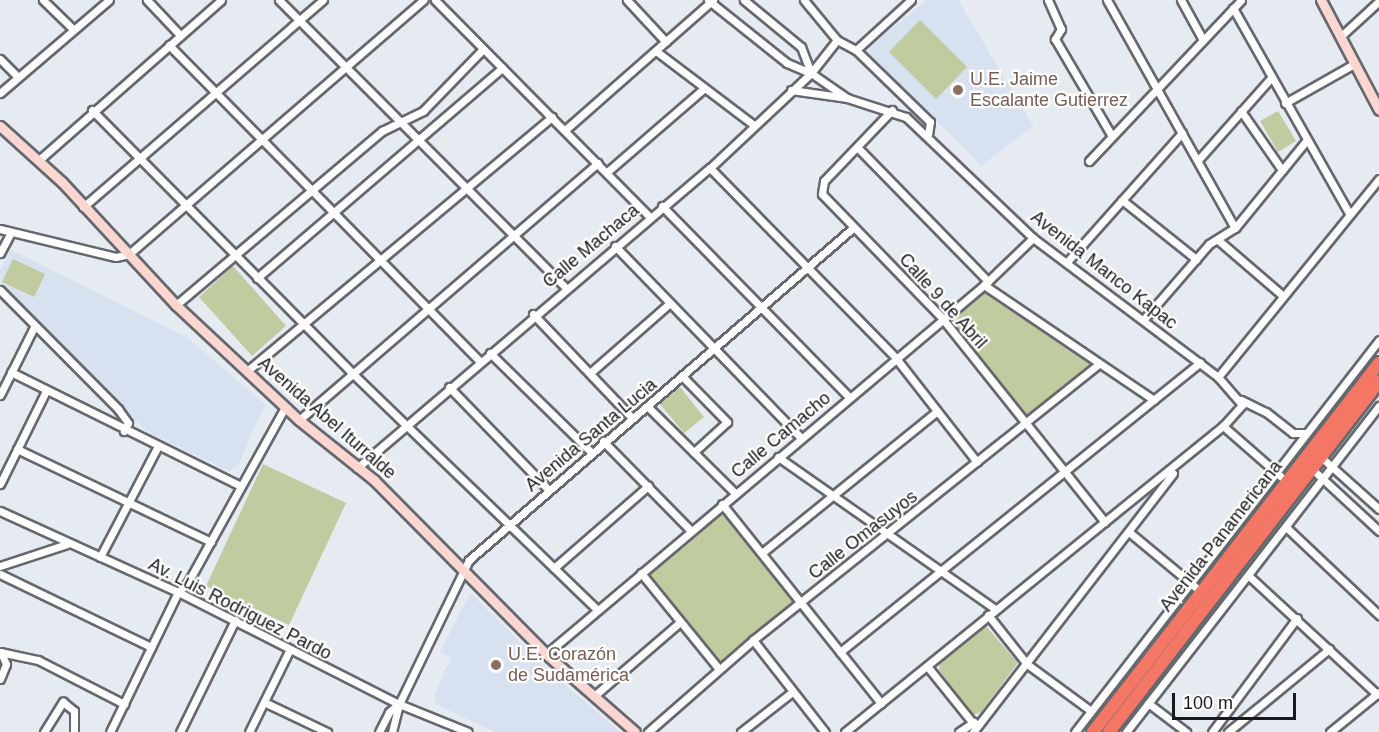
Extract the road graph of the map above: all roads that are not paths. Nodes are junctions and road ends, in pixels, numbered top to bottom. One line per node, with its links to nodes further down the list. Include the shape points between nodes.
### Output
1 (43, 0): 22 (street)
2 (109, 0): 22 (street)
3 (147, 0): 23 (street)
4 (220, 0): 23 (street)
5 (279, 0): 21 (street)
6 (323, 0): 21 (street)
7 (423, 0): 34 (street)
8 (435, 0): 29 (street)
9 (627, 0): 27 (street)
10 (744, 0): 36 (street, via 801,47)
11 (804, 0): 25 (street, Avenida Manco Kapac)
12 (1048, 0): 57 (street, via 1061,28 1055,39)
13 (1107, 0): 40 (street)
14 (1181, 0): 26 (street)
15 (1241, 0): 20 (street)
16 (1321, 0): 24 (street)
17 (711, 1): 27 (street); 36 (street, via 787,63)
18 (908, 1): 30 (street)
19 (1379, 1): 24 (street)
20 (1233, 8): 26 (street); 38 (street)
21 (300, 20): 34 (street); 43 (street)
22 (73, 29): 37 (street)
23 (180, 35): 28 (street)
24 (1341, 36): 33 (street)
25 (837, 40): 30 (street, Avenida Manco Kapac); 36 (street, Calle Machaca)
26 (1203, 40): 40 (street)
27 (666, 42): 31 (street)
28 (169, 45): 43 (street); 46 (street)
29 (483, 49): 35 (street); 51 (street, via 423,111)
30 (856, 50): 56 (street, Avenida Manco Kapac, via 930,122)
31 (656, 51): 39 (street); 54 (street)
32 (0, 59): 37 (street)
33 (1354, 63): 45 (street); 48 (street)
34 (348, 66): 51 (street); 60 (street)
35 (502, 68): 50 (street); 58 (street)
36 (811, 73): 41 (street, Calle Machaca); 44 (street)
37 (17, 76): 42 (street)
38 (1271, 78): 45 (street); 49 (street)
39 (703, 89): 52 (street); 69 (street)
40 (1157, 89): 55 (street); 57 (street)
41 (791, 90): 44 (street); 52 (street, Calle Machaca)
42 (0, 93)
43 (217, 94): 60 (street); 62 (street)
44 (847, 98): 47 (street)
45 (1285, 103): 59 (street)
46 (92, 110): 62 (street); 64 (street)
47 (892, 110): 56 (street); 61 (street, Calle 9 de Abril)
48 (1379, 110)
49 (1241, 111): 63 (street); 68 (street)
50 (552, 117): 54 (street); 71 (street)
51 (400, 122): 58 (street); 72 (street, via 382,131)
52 (754, 125): 67 (street, Calle Machaca)
53 (0, 126): 64 (street, Avenida Abel Iturralde)
54 (565, 130): 66 (street)
55 (1182, 133): 63 (street); 73 (street)
56 (928, 134): 85 (street, Avenida Manco Kapac)
57 (1112, 136): 65 (street)
58 (417, 139): 71 (street); 77 (street)
59 (1306, 141): 68 (street); 78 (street)
60 (264, 142): 72 (street); 74 (street)
61 (859, 148): 80 (street, Calle 9 de Abril, via 820,188); 96 (street)
62 (140, 157): 74 (street); 76 (street)
63 (1199, 159): 81 (street)
64 (39, 160): 76 (street, Avenida Abel Iturralde)
65 (1089, 161)
66 (598, 163): 69 (street); 84 (street)
67 (710, 168): 75 (street, Calle Machaca); 94 (street)
68 (1282, 170): 81 (street)
69 (607, 172): 79 (street)
70 (1379, 179): 78 (street)
71 (467, 188): 84 (street); 91 (street)
72 (311, 190): 77 (street); 90 (street)
73 (1122, 200): 92 (street); 93 (street)
74 (186, 204): 89 (street); 90 (street)
75 (662, 206): 79 (street, Calle Machaca); 103 (street)
76 (83, 207): 89 (street, Avenida Abel Iturralde)
77 (333, 212): 91 (street); 95 (street)
78 (1348, 213): 99 (street)
79 (649, 216): 87 (street, Calle Machaca)
80 (854, 227): 94 (street, Avenida Santa Lucia); 105 (street, Calle 9 de Abril)
81 (1235, 228): 86 (street)
82 (0, 230): 83 (street)
83 (10, 234): 88 (street); 89 (street, via 116,257)
84 (514, 235): 97 (street); 102 (street)
85 (1033, 238): 93 (street, Avenida Manco Kapac); 96 (street, Calle Camacho)
86 (1218, 240): 92 (street); 99 (street)
87 (615, 246): 97 (street, Calle Machaca); 100 (street)
88 (0, 253)
89 (129, 254): 101 (street, Avenida Abel Iturralde)
90 (236, 254): 95 (street); 101 (street)
91 (380, 259): 102 (street); 107 (street)
92 (1196, 259): 106 (street)
93 (1067, 262): 106 (street, Avenida Manco Kapac)
94 (810, 270): 103 (street, Avenida Santa Lucia); 112 (street)
95 (257, 278): 107 (street)
96 (986, 283): 105 (street, Calle Camacho); 116 (street)
97 (566, 287): 104 (street, Calle Machaca)
98 (0, 290): 108 (street)
99 (1282, 296): 122 (street)
100 (670, 303): 110 (street); 120 (street)
101 (177, 304): 117 (street, Avenida Abel Iturralde)
102 (428, 307): 113 (street); 119 (street)
103 (762, 309): 110 (street, Avenida Santa Lucia); 127 (street)
104 (533, 314): 111 (street, Calle Machaca); 120 (street)
105 (942, 318): 112 (street, Calle Camacho); 136 (street, Calle 9 de Abril)
106 (1144, 319): 114 (street, Avenida Manco Kapac)
107 (306, 325): 117 (street); 119 (street)
108 (34, 327): 118 (street); 139 (street, via 118,409 128,423)
109 (1379, 340): 140 (street, Avenida Panamericana)
110 (714, 350): 121 (street, Avenida Santa Lucia); 141 (street)
111 (490, 352): 113 (street, Calle Machaca); 145 (street)
112 (895, 357): 127 (street, Calle Camacho); 133 (street)
113 (480, 361): 124 (street, Calle Machaca)
114 (1200, 363): 122 (street, Avenida Manco Kapac); 129 (street)
115 (1379, 363): 147 (highway, Avenida Panamericana)
116 (1099, 364): 129 (street); 136 (street, Calle Omasuyos)
117 (247, 371): 131 (street, Avenida Abel Iturralde)
118 (11, 372): 125 (street); 126 (street)
119 (352, 373): 135 (street); 137 (street)
120 (590, 373): 134 (street)
121 (683, 377): 132 (street, Avenida Santa Lucia); 146 (street, via 727,422)
122 (1218, 377): 128 (street, Avenida Manco Kapac)
123 (1379, 382): 147 (highway, Avenida Panamericana)
124 (449, 387): 137 (street, Calle Machaca); 161 (street)
125 (46, 391): 139 (street); 144 (street)
126 (0, 396)
127 (849, 397): 141 (street, Calle Camacho)
128 (1241, 399): 138 (street, via 1240,410); 140 (street, Avenida Manco Kapac, via 1266,412 1293,434)
129 (1154, 400): 155 (street)
130 (1379, 406): 152 (street)
131 (285, 407): 135 (street, Avenida Abel Iturralde); 159 (street)
132 (648, 407): 134 (street, Avenida Santa Lucia); 146 (street)
133 (936, 412): 149 (street); 163 (street)
134 (632, 418): 142 (street, Avenida Santa Lucia)
135 (299, 420): 153 (street, Avenida Abel Iturralde)
136 (1026, 424): 149 (street, Calle Omasuyos); 155 (street, Calle 9 de Abril)
137 (405, 425): 153 (street, Calle Machaca); 170 (street)
138 (1223, 426): 151 (street); 154 (street)
139 (124, 431): 143 (street)
140 (1307, 432): 154 (street, Avenida Panamericana)
141 (801, 438): 148 (street, Calle Camacho)
142 (603, 441): 145 (street, Avenida Santa Lucia); 160 (street)
143 (158, 446): 159 (street); 164 (street)
144 (17, 449): 158 (street); 164 (street)
145 (591, 452): 161 (street, Avenida Santa Lucia)
146 (694, 452): 162 (street)
147 (1317, 453): 150 (highway, Avenida Panamericana); 152 (street)
148 (778, 457): 162 (street, Calle Camacho); 163 (street)
149 (977, 462): 175 (street, Calle Omasuyos)
150 (1307, 465): 156 (street); 157 (highway, Avenida Panamericana); 237 (highway, Avenida Panamericana)
151 (1178, 466): 168 (street); 174 (street)
152 (1332, 467): 156 (street); 166 (street)
153 (357, 468): 181 (street, Avenida Abel Iturralde)
154 (1275, 471): 157 (street); 187 (street, Avenida Panamericana)
155 (1065, 472): 168 (street, Calle 9 de Abril); 183 (street)
156 (1323, 479): 169 (street); 171 (street)
157 (1286, 481): 188 (highway, Avenida Panamericana)
158 (0, 484)
159 (239, 485): 176 (street)
160 (648, 486): 172 (street); 182 (street)
161 (548, 489): 170 (street, Avenida Santa Lucia)
162 (735, 493): 165 (street, Calle Camacho)
163 (835, 498): 175 (street); 178 (street)
164 (129, 502): 176 (street); 179 (street)
165 (722, 504): 172 (street, Calle Camacho); 178 (street)
166 (1379, 510): 169 (street)
167 (0, 511): 177 (street, Av. Luis Rodriguez Pardo)
168 (1105, 522): 191 (street)
169 (1370, 523): 173 (street)
170 (509, 524): 181 (street, Avenida Santa Lucia); 182 (street)
171 (1287, 528): 186 (street); 194 (street)
172 (691, 531): 184 (street, Calle Camacho)
173 (1379, 531)
174 (1129, 532): 187 (street); 205 (street)
175 (890, 535): 183 (street); 190 (street, Calle Omasuyos)
176 (211, 542): 189 (street)
177 (67, 544): 179 (street, Av. Luis Rodriguez Pardo); 180 (street)
178 (763, 552): 190 (street)
179 (100, 557): 189 (street, Av. Luis Rodriguez Pardo)
180 (0, 566)
181 (463, 568): 204 (street, Avenida Abel Iturralde); 215 (street, Avenida Santa Lucia)
182 (554, 568): 192 (street)
183 (942, 571): 191 (street); 203 (street)
184 (641, 573): 192 (street, Calle Camacho); 197 (street)
185 (0, 574): 199 (street)
186 (1250, 577): 195 (street); 216 (street)
187 (1190, 582): 188 (street); 217 (street, Avenida Panamericana)
188 (1200, 591): 236 (highway, Avenida Panamericana)
189 (178, 592): 196 (street, Av. Luis Rodriguez Pardo); 199 (street)
190 (800, 602): 198 (street, Calle Omasuyos); 203 (street)
191 (995, 609): 193 (street)
192 (597, 610): 204 (street, Calle Camacho)
193 (988, 615): 205 (street); 206 (street)
194 (1379, 615)
195 (1297, 618): 200 (street); 240 (street)
196 (235, 620): 201 (street, Av. Luis Rodriguez Pardo); 222 (street)
197 (680, 622): 207 (street); 211 (street)
198 (753, 640): 207 (street, Calle Omasuyos); 209 (street)
199 (151, 647): 214 (street)
200 (1329, 649): 210 (street); 241 (street)
201 (289, 651): 212 (street); 215 (street, Av. Luis Rodriguez Pardo)
202 (0, 652): 208 (street, via 6,664); 214 (street, via 38,660)
203 (840, 652): 213 (street)
204 (546, 654): 211 (street, Avenida Abel Iturralde)
205 (1027, 664): 217 (street); 218 (street)
206 (927, 666): 213 (street); 218 (street)
207 (719, 669): 229 (street, Calle Omasuyos)
208 (0, 680)
209 (792, 692): 230 (street); 231 (street)
210 (1378, 693): 242 (street)
211 (594, 696): 228 (street, Avenida Abel Iturralde)
212 (264, 702): 223 (street); 224 (street)
213 (880, 703): 232 (street)
214 (124, 704): 221 (street)
215 (399, 704): 225 (street, Avenida Santa Lucia, via 388,712); 226 (street, Avenida Santa Lucia); 227 (street, Av. Luis Rodriguez Pardo)
216 (1148, 704): 238 (street); 239 (street)
217 (1091, 711): 235 (street, Avenida Panamericana)
218 (975, 723): 233 (street); 234 (street)
219 (44, 732): 220 (street, via 63,702 74,711)
220 (74, 732)
221 (110, 732)
222 (180, 732)
223 (249, 732)
224 (327, 732)
225 (379, 732)
226 (392, 732)
227 (468, 732)
228 (635, 732)
229 (648, 732)
230 (741, 732)
231 (825, 732)
232 (845, 732)
233 (959, 732)
234 (973, 732)
235 (1075, 732)
236 (1093, 732)
237 (1109, 732)
238 (1126, 732)
239 (1186, 732)
240 (1212, 732)
241 (1228, 732)
242 (1330, 732)

